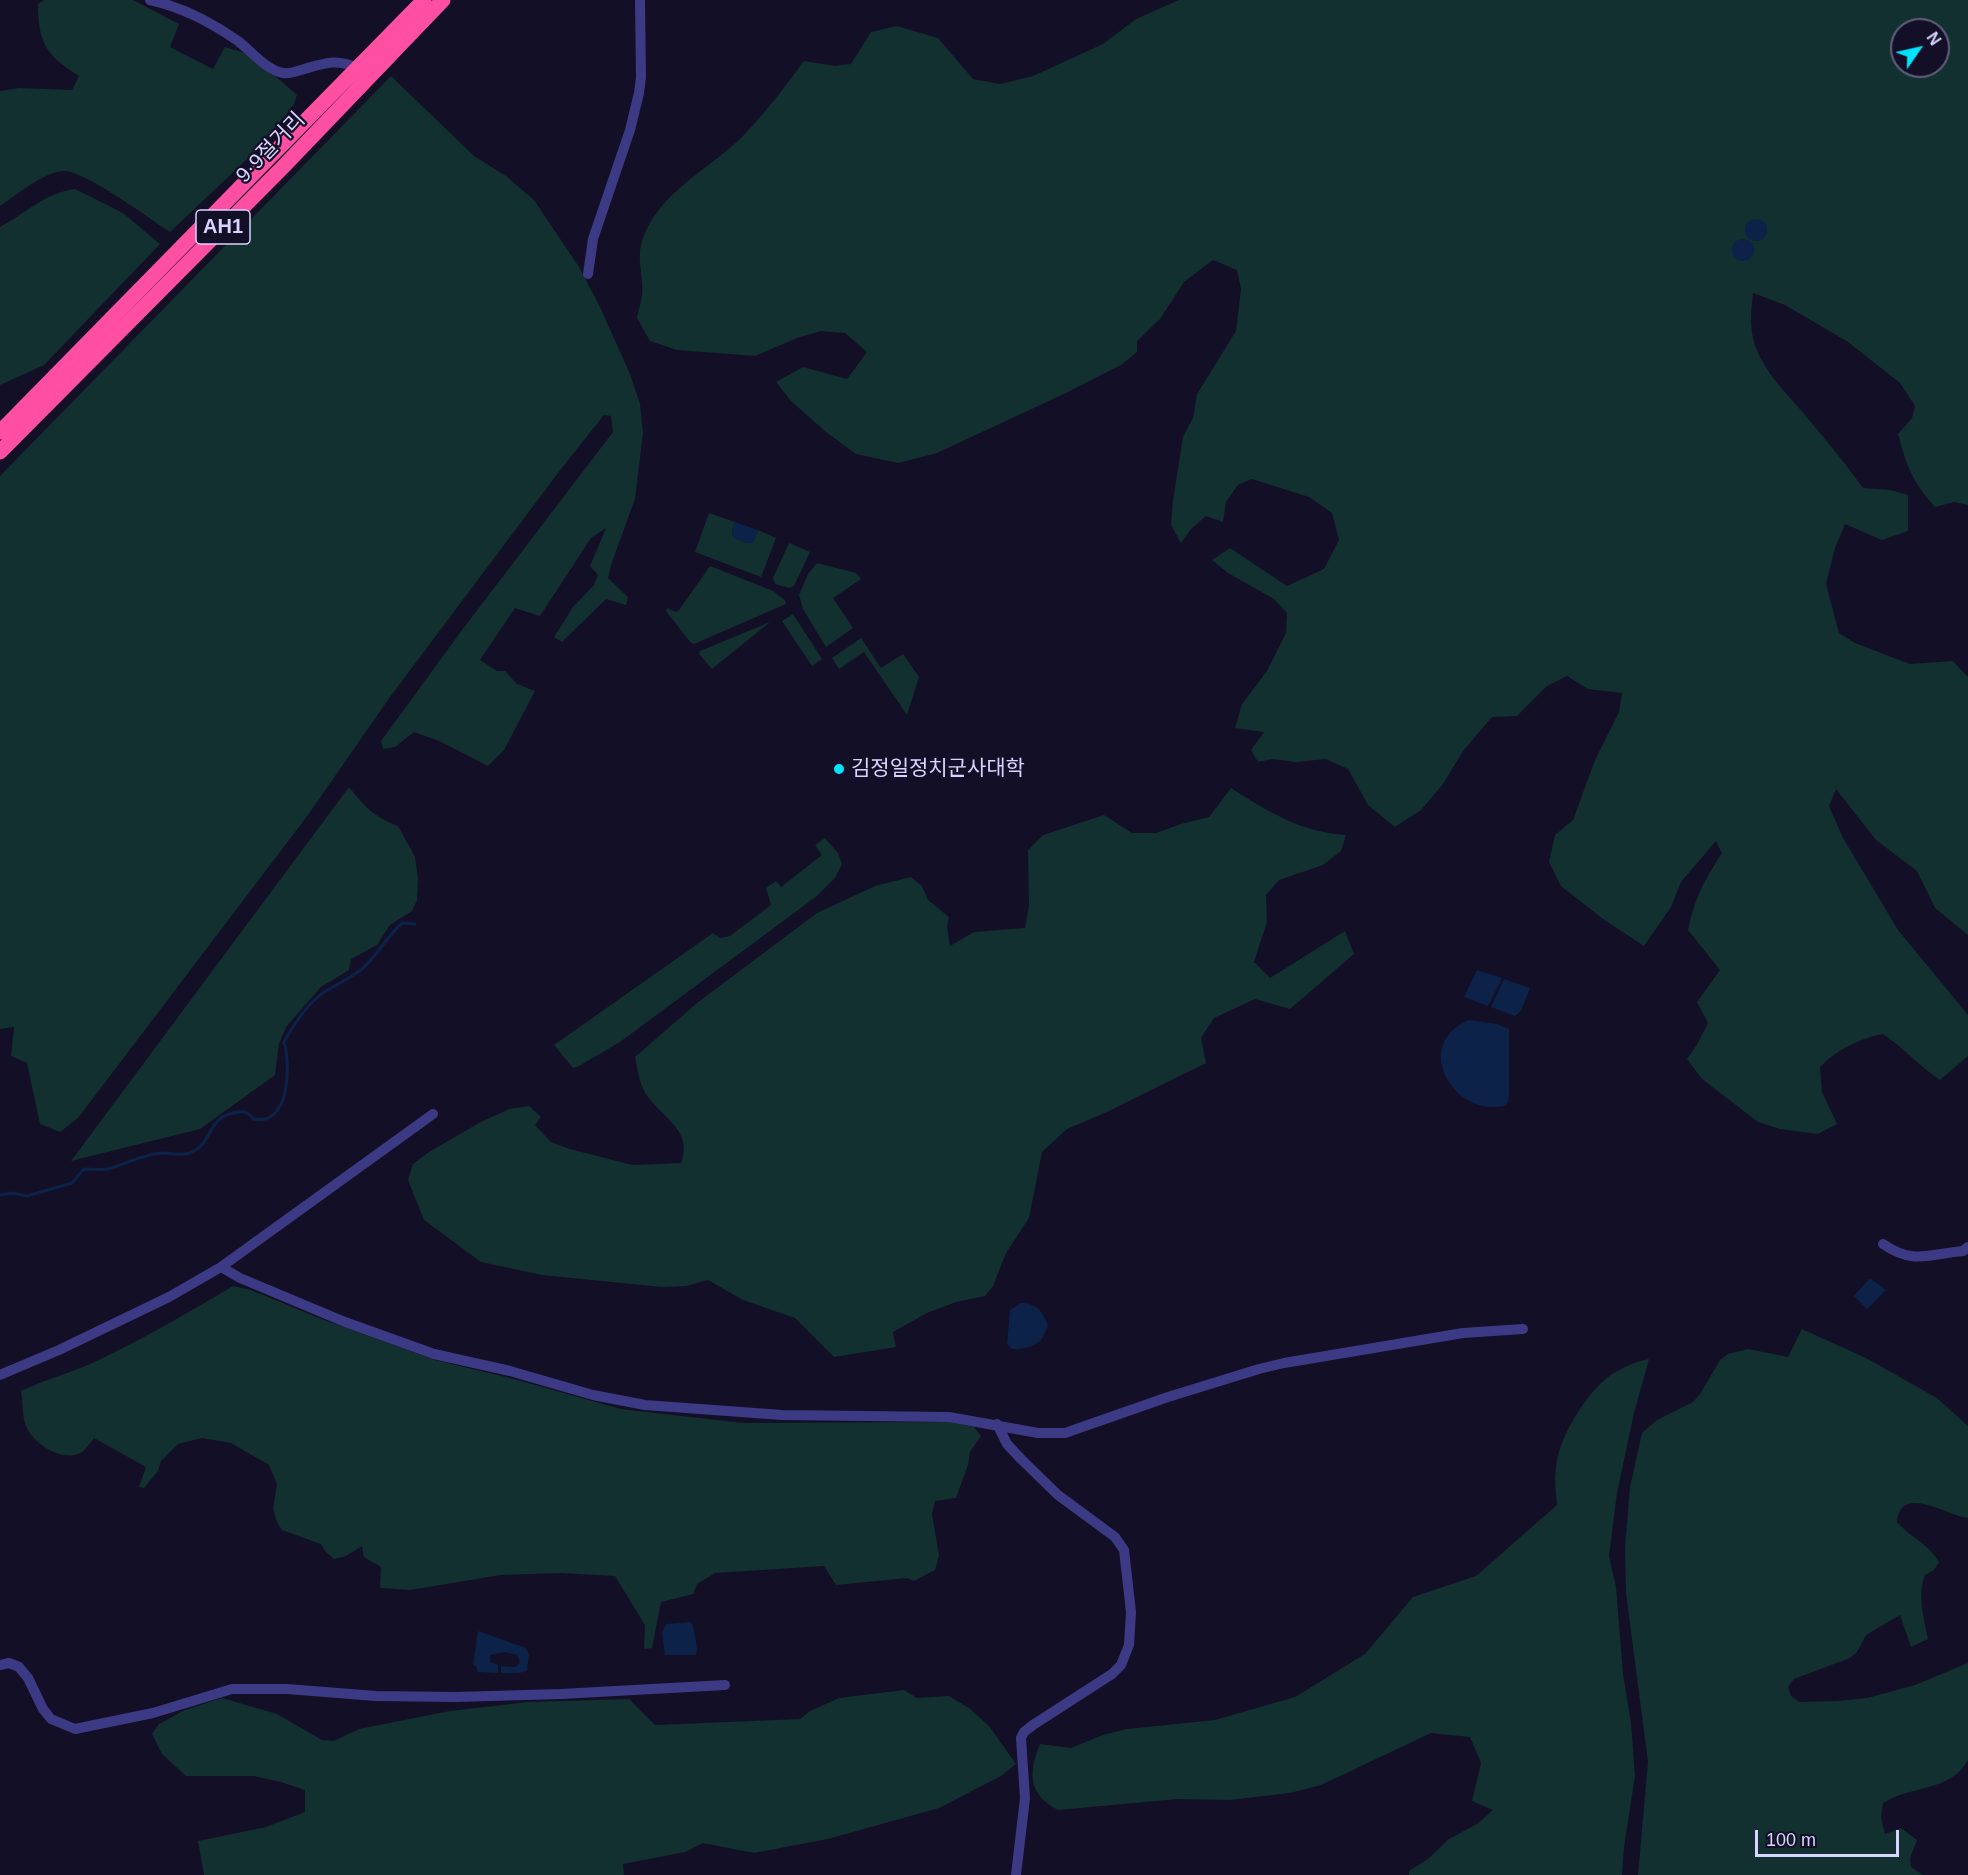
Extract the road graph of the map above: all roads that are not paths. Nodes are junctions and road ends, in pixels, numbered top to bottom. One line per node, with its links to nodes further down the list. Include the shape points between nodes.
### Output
1 (150, 0): 5 (street, via 177,7 213,25 285,74 334,62)
2 (424, 0): 5 (highway, 9·9절거리 / AH1)
3 (443, 0): 8 (highway, 9·9절거리 / AH1)
4 (640, 0): 6 (street, via 639,93 593,238)
5 (359, 68): 7 (highway, 9·9절거리 / AH1)
6 (588, 274)
7 (0, 432)
8 (0, 452)
9 (433, 1114): 12 (street)
10 (1883, 1244): 11 (street, via 1909,1257)
11 (1966, 1252)
12 (221, 1267): 14 (street, via 169,1297); 15 (street, via 345,1322 434,1354 603,1397 645,1405 782,1415 950,1417)
13 (1523, 1329): 15 (street, via 1463,1334 1275,1365 1065,1433 1038,1433)
14 (0, 1375)
15 (997, 1424): 18 (street, via 1007,1444 1058,1494 1115,1537 1124,1550 1131,1612 1128,1645 1121,1665 1033,1725 1021,1738 1025,1797)
16 (0, 1665): 17 (street, via 19,1667 51,1719 75,1729 153,1713 232,1689 455,1696)
17 (725, 1685)
18 (1016, 1875)

